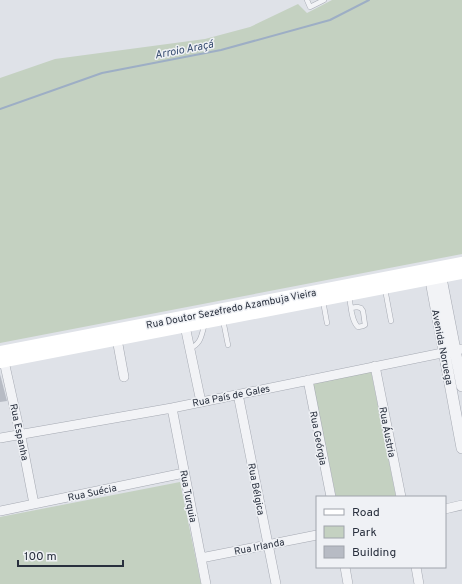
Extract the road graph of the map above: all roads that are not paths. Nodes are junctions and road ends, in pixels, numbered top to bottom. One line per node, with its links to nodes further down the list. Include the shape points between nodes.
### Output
1 (307, 0): 2 (lane, via 310,7)
2 (324, 0)
3 (462, 263): 4 (main road, Rua Doutor Sezefredo Azambuja Vieira)
4 (435, 273): 5 (main road, Rua Doutor Sezefredo Azambuja Vieira); 6 (main road, Rua Doutor Sezefredo Azambuja Vieira); 18 (street, Avenida Noruega); 19 (main road, Rua Doutor Sezefredo Azambuja Vieira)
5 (462, 273)
6 (384, 288): 7 (main road, Rua Doutor Sezefredo Azambuja Vieira); 11 (lane)
7 (349, 295): 8 (main road, Rua Doutor Sezefredo Azambuja Vieira); 9 (lane)
8 (322, 300): 10 (main road, Rua Doutor Sezefredo Azambuja Vieira); 13 (lane)
9 (351, 308)
10 (222, 319): 12 (main road, Rua Doutor Sezefredo Azambuja Vieira); 16 (lane)
11 (391, 321)
12 (205, 322): 14 (main road, Rua Doutor Sezefredo Azambuja Vieira); 17 (lane, via 198,345)
13 (327, 323)
14 (185, 326): 15 (main road, Rua Doutor Sezefredo Azambuja Vieira); 17 (street)
15 (117, 339): 19 (main road, Rua Doutor Sezefredo Azambuja Vieira); 21 (street)
16 (228, 345)
17 (189, 349): 25 (street)
18 (454, 350): 20 (street, Rua País de Gales); 23 (street, Avenida Noruega); 29 (street, Avenida Noruega)
19 (1, 358): 27 (street, Rua Espanha)
20 (375, 366): 22 (street, Rua País de Gales); 32 (street, Rua Áustria)
21 (124, 377)
22 (308, 380): 24 (street, Rua País de Gales); 31 (street, Rua Geórgia)
23 (462, 386)
24 (238, 394): 25 (street, Rua País de Gales); 38 (street, Rua Bélgica)
25 (201, 402): 26 (street, Rua País de Gales)
26 (172, 408): 27 (street, Rua País de Gales); 30 (street, Rua Turquia)
27 (21, 434): 28 (street, Rua País de Gales); 33 (street, Rua Espanha)
28 (0, 438)
29 (462, 448)
30 (184, 473): 33 (street, Rua Suécia); 39 (street, Rua Turquia)
31 (331, 496)
32 (402, 496)
33 (34, 504): 36 (street, Rua Suécia)
34 (462, 505): 35 (street)
35 (446, 508)
36 (0, 511)
37 (316, 535): 38 (street, Rua Irlanda)
38 (268, 544): 39 (street, Rua Irlanda); 43 (street, Rua Bélgica)
39 (201, 558): 42 (street, Rua Turquia)
40 (345, 568): 44 (street)
41 (416, 568): 45 (street)
42 (206, 584)
43 (276, 584)
44 (348, 584)
45 (419, 584)

